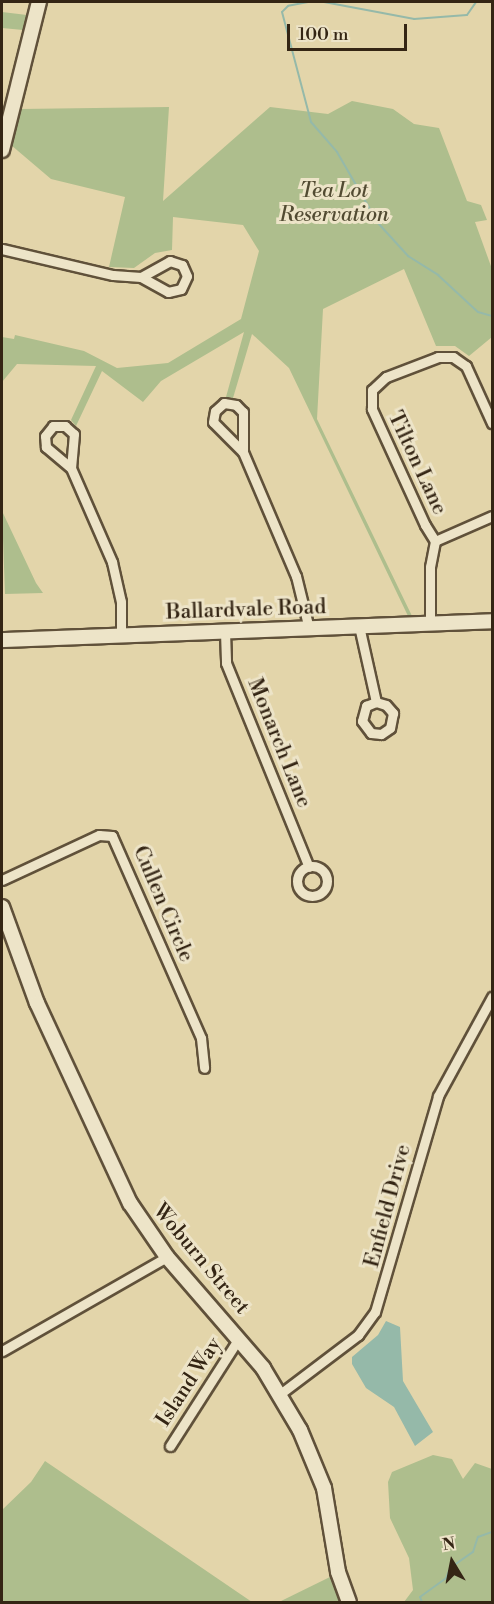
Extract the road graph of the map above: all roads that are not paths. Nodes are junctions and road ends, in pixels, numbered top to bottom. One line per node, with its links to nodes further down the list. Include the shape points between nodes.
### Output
1 (39, 2): 2 (street)
2 (2, 150)
3 (2, 249): 4 (street, via 113,275)
4 (141, 277): 4 (street, via 172,292 183,287 187,276 182,265 170,261)
5 (492, 423): 9 (street, Tilton Lane, via 466,366 453,357 438,357 386,376 372,390 372,409)
6 (243, 452): 6 (street, via 243,412 236,405 224,403 215,411 213,422); 13 (street, via 296,576)
7 (71, 468): 7 (street, via 74,434 65,426 53,426 45,436 46,447); 15 (street, via 112,562 121,602)
8 (492, 516): 9 (street, Tilton Lane)
9 (435, 541): 11 (street, Tilton Lane, via 430,567)
10 (492, 621): 11 (street, Ballardvale Road)
11 (430, 624): 12 (street, Ballardvale Road)
12 (359, 626): 13 (street, Ballardvale Road); 17 (street)
13 (309, 628): 14 (street, Ballardvale Road)
14 (225, 632): 15 (street, Ballardvale Road); 18 (street, Monarch Lane, via 226,663)
15 (121, 635): 16 (street, Ballardvale Road)
16 (2, 640)
17 (376, 702)
18 (309, 867)
19 (2, 880): 23 (street, Cullen Circle, via 93,837 105,833 112,836 201,1038)
20 (2, 907): 24 (street, Woburn Street, via 38,1003 109,1162 135,1212)
21 (492, 997): 22 (street, Enfield Drive)
22 (490, 1009): 27 (street, Enfield Drive, via 436,1101 375,1312 358,1335)
23 (204, 1068)
24 (167, 1257): 25 (street, Woburn Street); 26 (street)
25 (239, 1338): 27 (street, Woburn Street); 28 (street, Island Way)
26 (2, 1351)
27 (280, 1394): 29 (street, Woburn Street, via 322,1481 338,1572)
28 (170, 1446)
29 (349, 1602)

